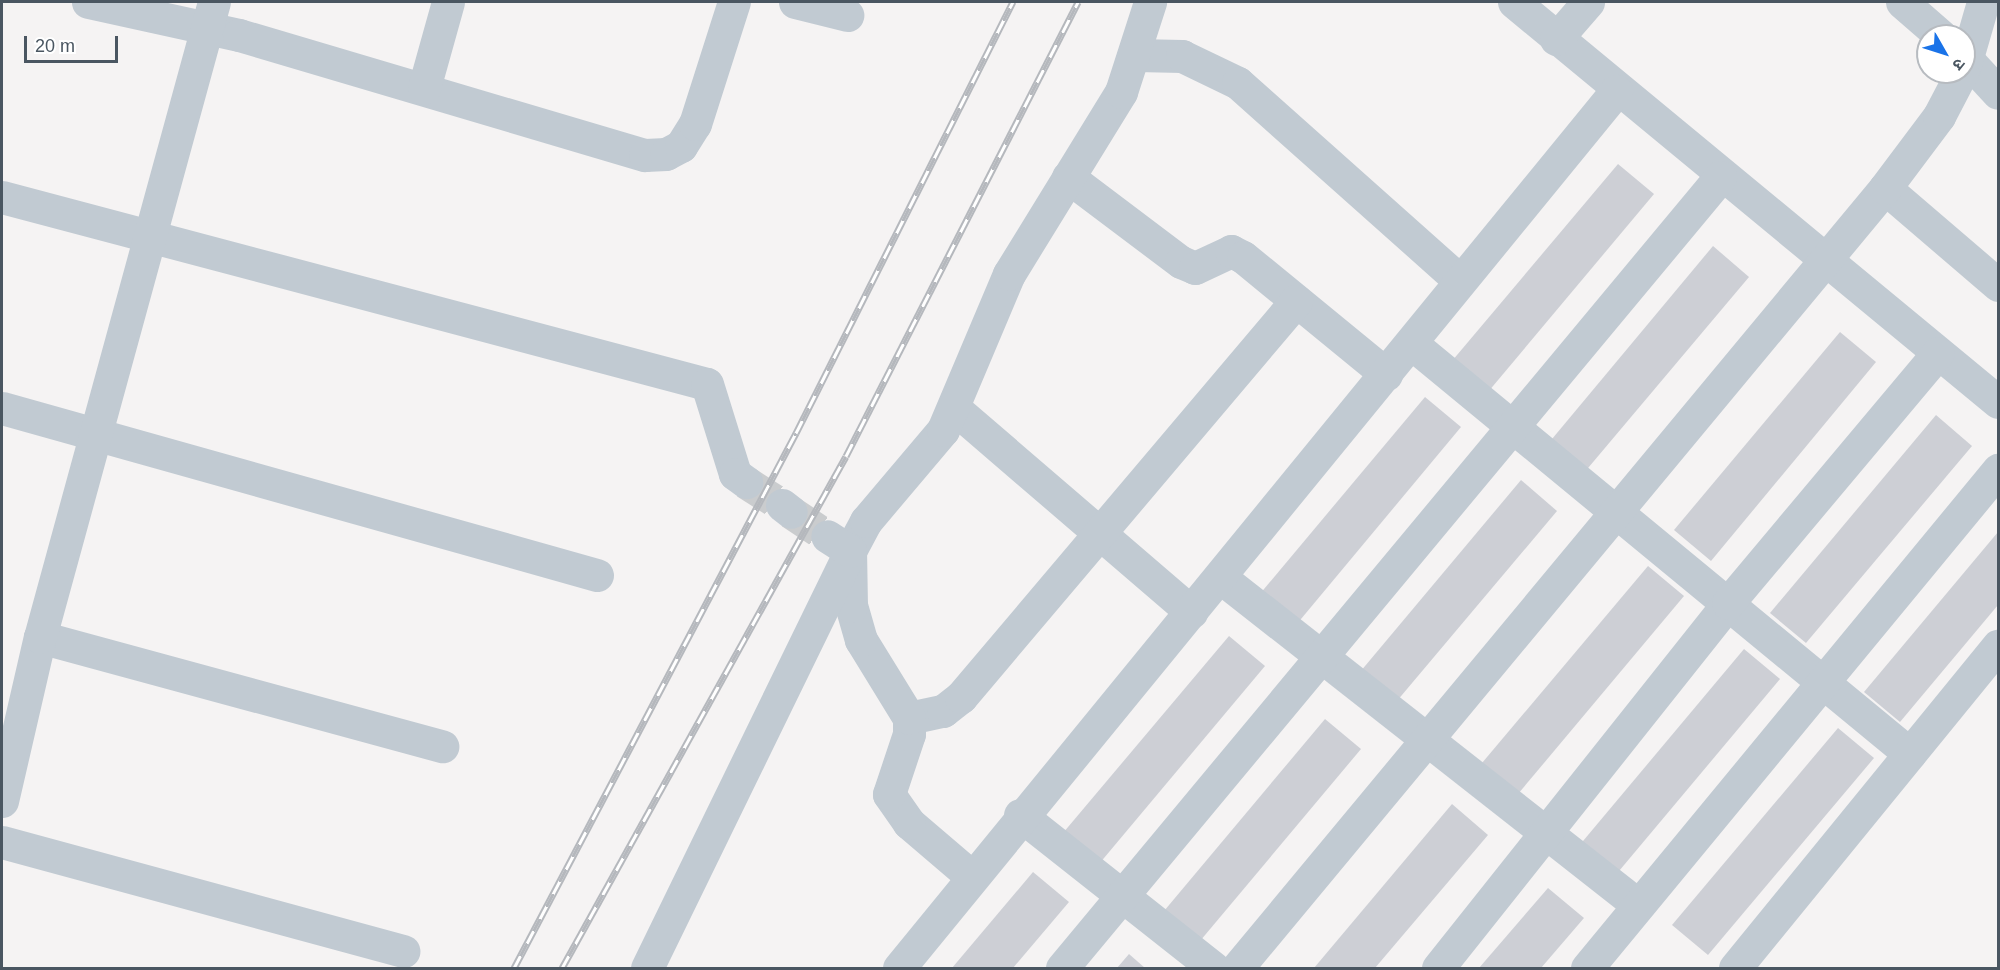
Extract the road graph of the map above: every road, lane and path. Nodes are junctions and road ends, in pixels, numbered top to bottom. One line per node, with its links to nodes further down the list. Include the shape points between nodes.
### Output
1 (88, 2): 11 (street)
2 (448, 2): 18 (street)
3 (734, 2): 18 (street, via 695,124 681,146 666,154 645,155)
4 (795, 2): 10 (street)
5 (1150, 2): 15 (street)
6 (1514, 2): 14 (street)
7 (1588, 2): 14 (street)
8 (1902, 2): 12 (street)
9 (1983, 2): 13 (street)
10 (847, 15)
11 (210, 16): 18 (street, via 239,35); 25 (street)
12 (1927, 24)
13 (1976, 25)
14 (1556, 39): 19 (street)
15 (1136, 55): 21 (street, via 1121,92); 27 (street, via 1182,56 1238,84)
16 (1976, 74): 20 (street)
17 (1954, 84): 23 (street, via 1939,116)
18 (424, 88)
19 (1616, 91): 22 (street); 27 (street)
20 (1998, 93)
21 (1068, 177): 29 (street, via 1181,262 1206,266 1231,251); 35 (street, via 1009,273)
22 (1720, 177): 26 (street); 36 (street)
23 (1885, 188): 26 (street); 28 (street)
24 (2, 197): 25 (street)
25 (150, 238): 37 (street); 39 (street, via 707,384 735,474)
26 (1826, 260): 31 (street); 40 (street)
27 (1460, 281): 30 (street)
28 (1998, 285)
29 (1296, 301): 32 (street); 41 (street)
30 (1411, 343): 32 (street); 36 (street)
31 (1938, 353): 33 (street); 45 (street)
32 (1386, 374): 44 (street)
33 (1998, 402)
34 (2, 408): 37 (street)
35 (954, 408): 41 (street); 42 (street, via 943,430 866,521)
36 (1511, 425): 40 (street); 49 (street)
37 (99, 435): 43 (street); 47 (street)
38 (1998, 470): 50 (street)
39 (746, 482)
40 (1615, 512): 45 (street); 52 (street)
41 (1103, 534): 46 (street); 51 (street, via 961,697 944,711)
42 (838, 543): 51 (street, via 861,640); 63 (street)
43 (597, 576)
44 (1220, 577): 46 (street); 49 (street)
45 (1728, 603): 50 (street); 57 (street)
46 (1191, 612): 56 (street)
47 (40, 637): 53 (street); 55 (street)
48 (1998, 646): 54 (street)
49 (1321, 659): 52 (street); 60 (street)
50 (1825, 681): 54 (street); 61 (street)
51 (909, 718): 59 (street, via 909,734 889,794 909,823)
52 (1424, 742): 57 (street); 67 (street)
53 (442, 746)
54 (1910, 754): 70 (street)
55 (2, 801)
56 (1020, 815): 59 (street); 60 (street)
57 (1547, 836): 61 (street); 68 (street)
58 (2, 842): 62 (street)
59 (971, 876): 64 (street)
60 (1122, 896): 65 (street); 66 (street)
61 (1638, 905): 69 (street)
62 (403, 951)
63 (647, 969)
64 (899, 969)
65 (1062, 969)
66 (1214, 969)
67 (1237, 969)
68 (1438, 969)
69 (1587, 969)
70 (1735, 969)

